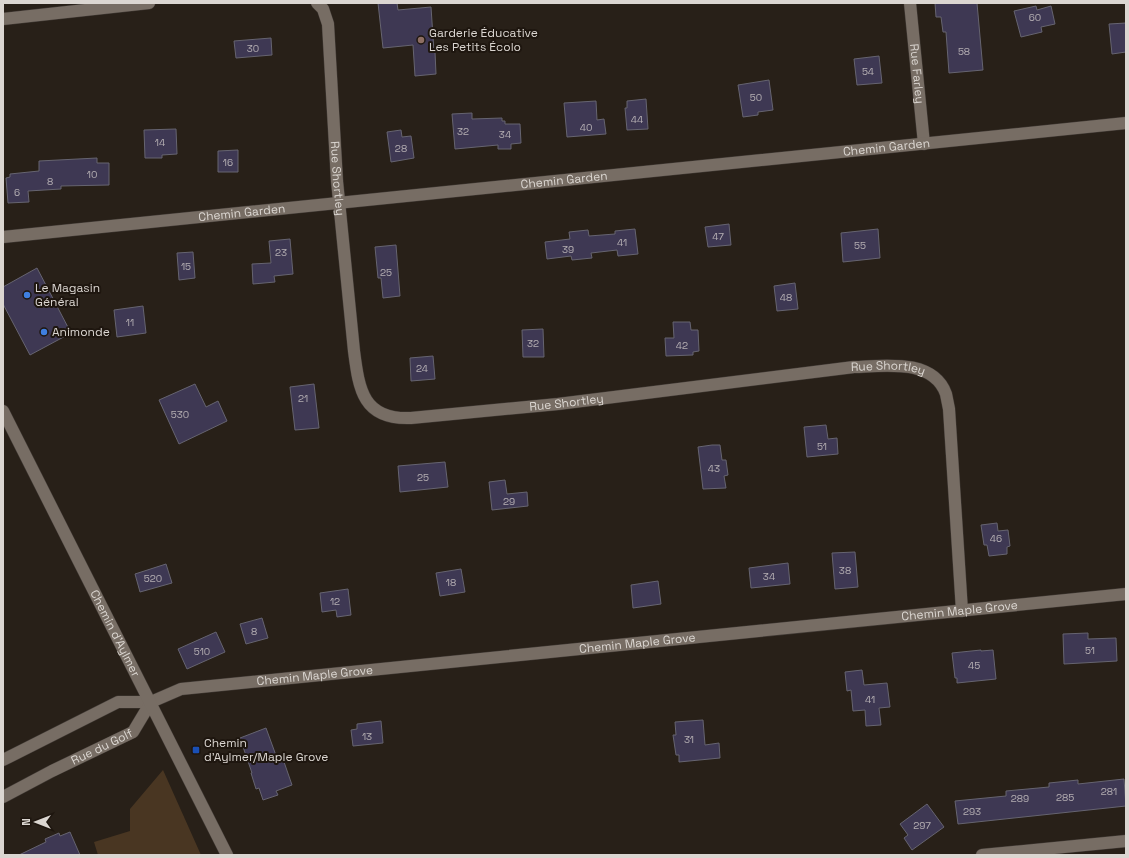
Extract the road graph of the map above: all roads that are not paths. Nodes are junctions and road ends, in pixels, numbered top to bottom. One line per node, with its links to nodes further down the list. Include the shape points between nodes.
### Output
1 (150, 3): 4 (street)
2 (317, 3): 7 (street, Rue Shortley, via 323,9 328,24)
3 (910, 3): 6 (street, Rue Farley)
4 (3, 20)
5 (1126, 123): 6 (street, Chemin Garden)
6 (924, 144): 7 (street, Chemin Garden)
7 (339, 203): 8 (street, Chemin Garden); 11 (street, Rue Shortley, via 357,374 368,404 387,416 398,419 558,404 854,367 898,365 928,373 945,393 949,409)
8 (3, 237)
9 (3, 411): 12 (street, Chemin d'Aylmer)
10 (1126, 594): 11 (street, Chemin Maple Grove)
11 (962, 611): 12 (street, Chemin Maple Grove, via 181,689)
12 (151, 702): 13 (street, via 118,702); 14 (street, Rue du Golf, via 133,732); 16 (street, Chemin d'Aylmer)
13 (3, 760)
14 (3, 798)
15 (1126, 841): 17 (street)
16 (227, 855)
17 (982, 855)

